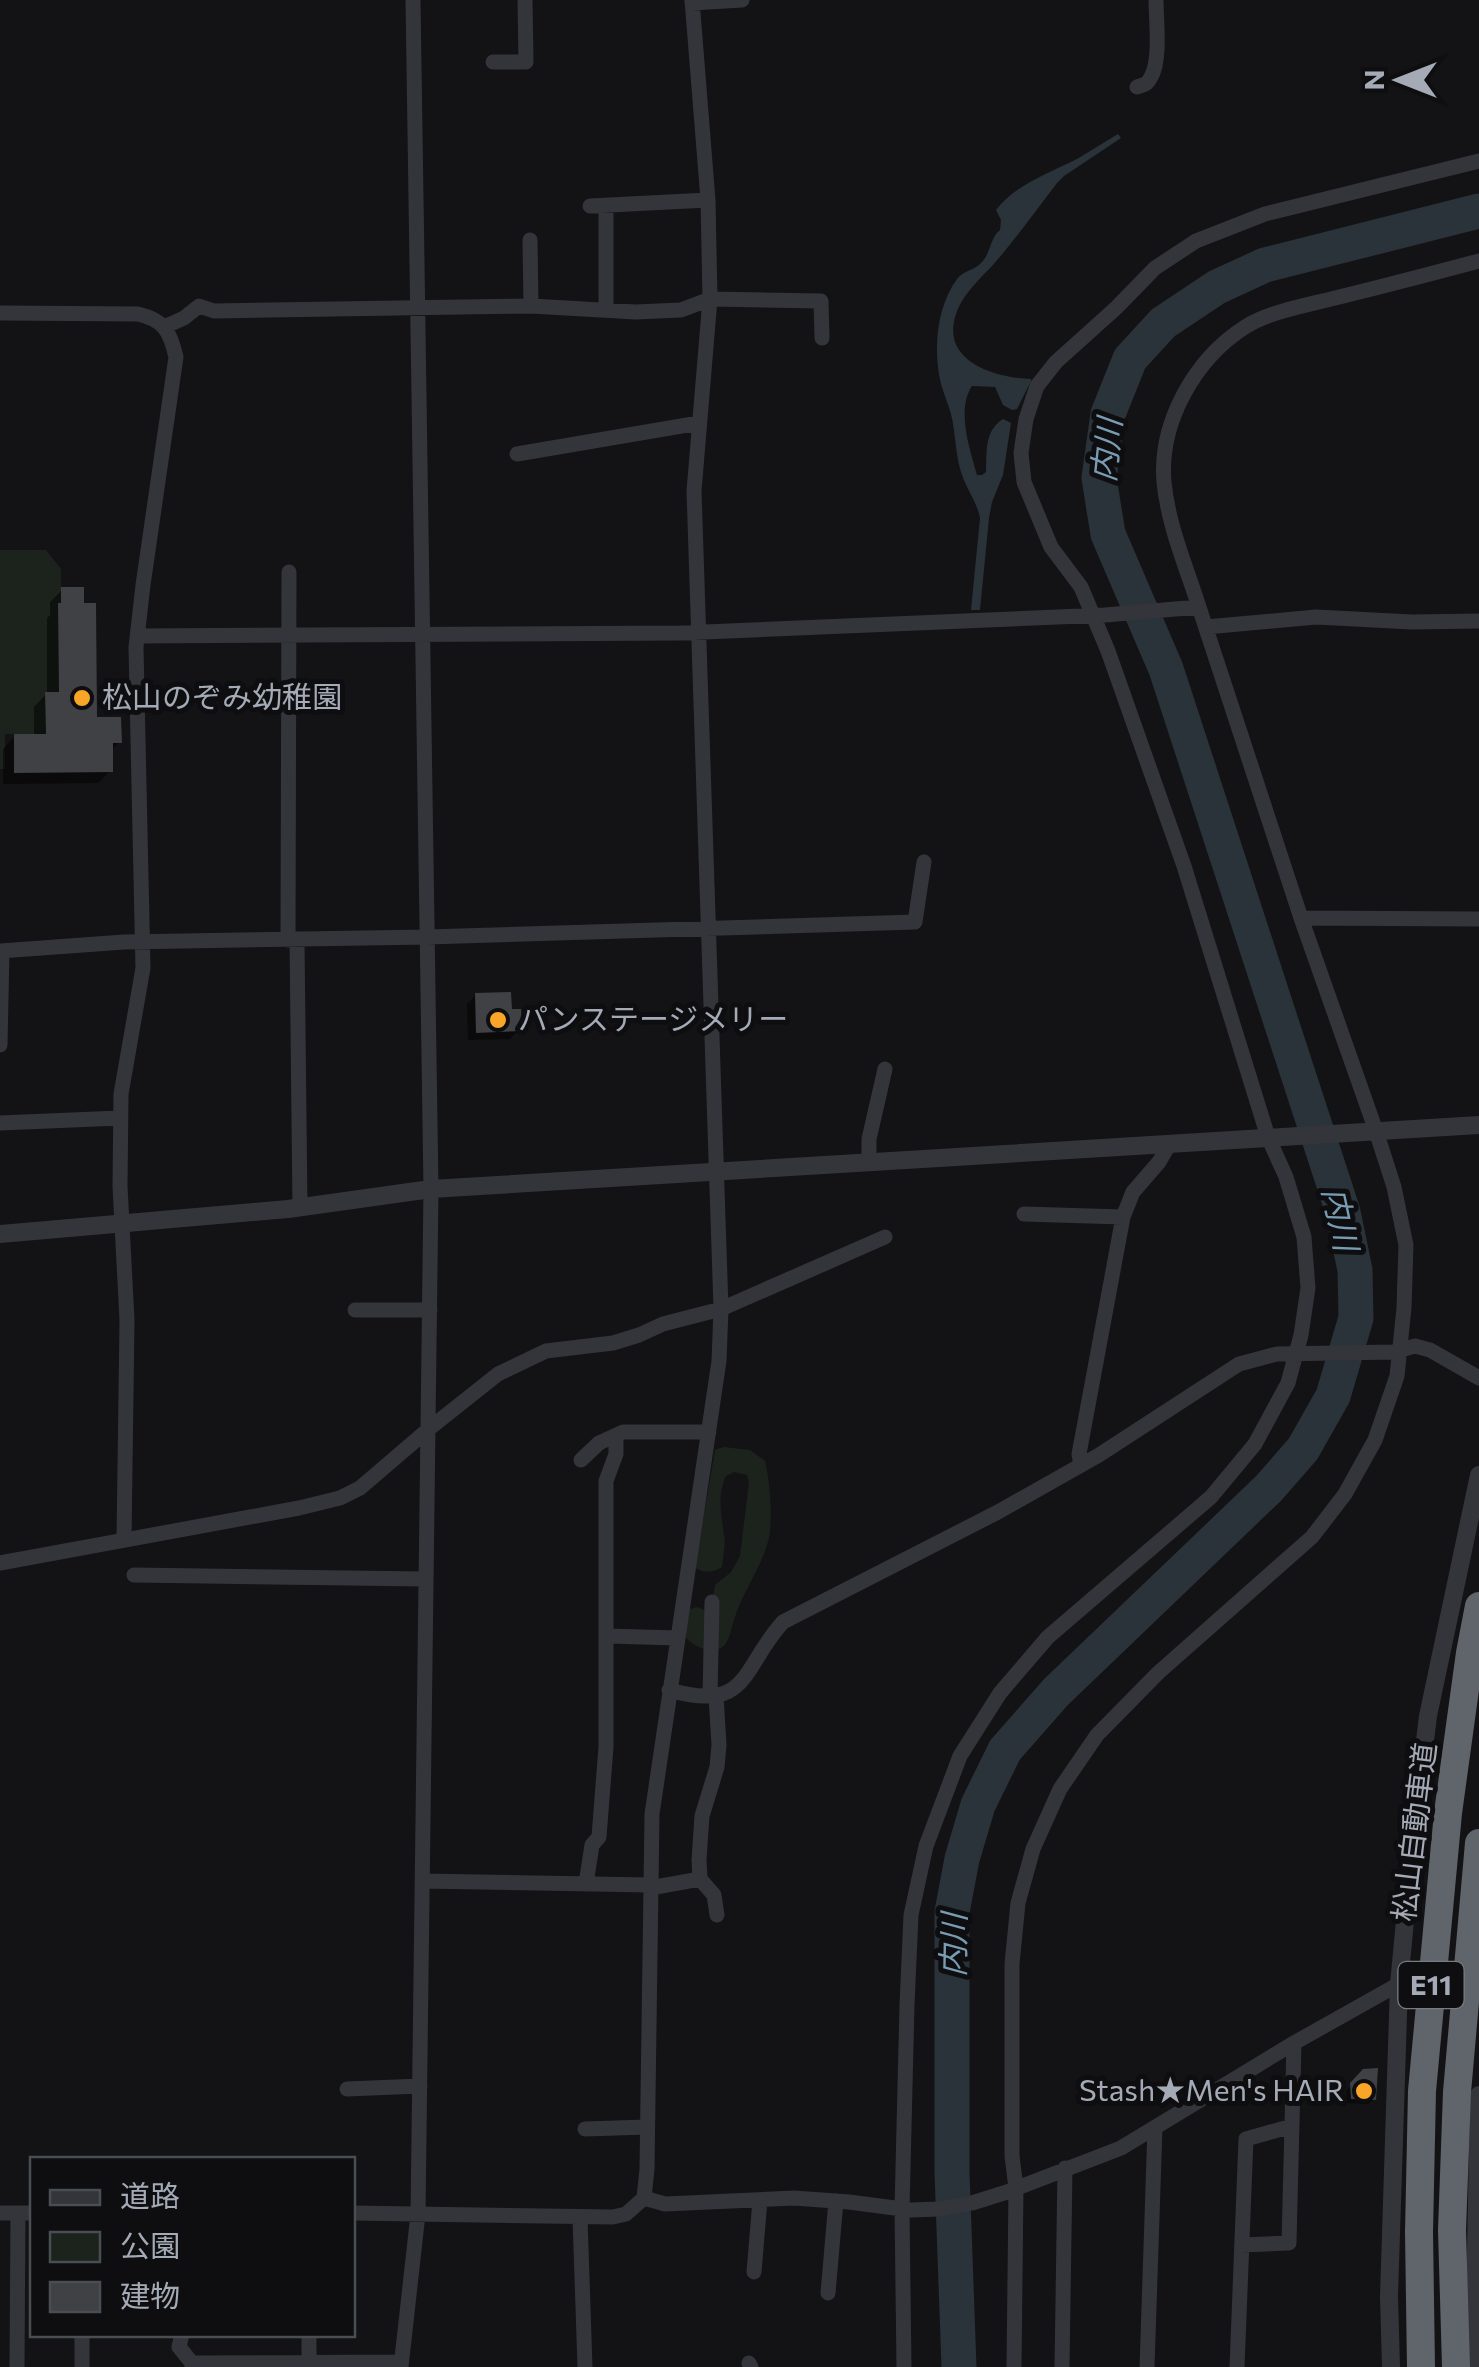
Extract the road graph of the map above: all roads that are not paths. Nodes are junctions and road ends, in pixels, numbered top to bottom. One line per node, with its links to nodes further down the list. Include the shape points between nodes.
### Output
1 (413, 0): 15 (street)
2 (525, 0): 6 (street, via 526,62)
3 (742, 0): 5 (street)
4 (1156, 0): 7 (street, via 1156,61)
5 (692, 2): 9 (street)
6 (493, 62)
7 (1138, 88)
8 (1479, 161): 23 (street, via 1265,214 1196,242 1155,268 1056,362 1037,386 1026,419 1024,482 1051,547)
9 (708, 200): 12 (street); 14 (street, via 598,206)
10 (530, 240): 13 (street)
11 (1479, 262): 22 (street, via 1248,325 1198,370 1168,438 1164,480)
12 (710, 299): 14 (street, via 681,310); 18 (street, via 821,301); 19 (street)
13 (531, 306): 14 (street); 15 (street)
14 (606, 309)
15 (417, 310): 17 (street, via 198,306); 27 (street)
16 (0, 313): 17 (street, via 138,314)
17 (164, 327): 28 (street, via 176,357 174,380)
18 (822, 338)
19 (699, 422): 20 (street); 26 (street, via 694,490)
20 (517, 454)
21 (289, 572): 29 (street)
22 (1193, 608): 23 (street); 25 (street)
23 (1099, 615): 26 (street); 44 (street)
24 (1479, 622): 25 (street, via 1316,617)
25 (1206, 628): 31 (street)
26 (700, 631): 27 (street); 33 (street)
27 (422, 634): 29 (street); 34 (street)
28 (137, 636): 29 (street); 36 (street)
29 (289, 636): 35 (street)
30 (924, 862): 33 (street, via 916,922)
31 (1301, 918): 32 (street); 43 (street)
32 (1479, 919)
33 (710, 926): 34 (street); 47 (street)
34 (427, 936): 35 (street); 48 (street)
35 (292, 939): 36 (street); 49 (street)
36 (142, 942): 37 (street); 40 (street)
37 (1, 951): 38 (street)
38 (0, 1044)
39 (885, 1069): 46 (street)
40 (120, 1118): 41 (street); 52 (street)
41 (0, 1122)
42 (1479, 1126): 43 (street)
43 (1372, 1131): 44 (street); 58 (street, via 1394,1187 1406,1245)
44 (1272, 1137): 45 (street); 59 (street, via 1304,1237 1308,1288)
45 (1170, 1143): 46 (street); 51 (street)
46 (869, 1162): 47 (street)
47 (718, 1171): 48 (street); 55 (street)
48 (431, 1189): 49 (street); 57 (street)
49 (300, 1207): 52 (street)
50 (1024, 1214): 51 (street)
51 (1123, 1216): 65 (street)
52 (122, 1224): 53 (street); 67 (street)
53 (0, 1234)
54 (885, 1236): 55 (street)
55 (721, 1309): 61 (street, via 613,1343 546,1351 498,1374); 62 (street)
56 (355, 1310): 57 (street)
57 (430, 1310): 61 (street)
58 (1397, 1351): 59 (street); 60 (street, via 1422,1347); 93 (street, via 1397,1376 1376,1440 1312,1537 1097,1734 1060,1789 1018,1903)
59 (1299, 1354): 65 (street, via 1239,1364); 98 (street, via 1255,1444 1211,1497 1048,1637 1000,1692 960,1756 926,1846 911,1916)
60 (1479, 1378)
61 (430, 1428): 67 (street, via 372,1480 340,1498); 70 (street)
62 (708, 1432): 63 (street, via 623,1432); 74 (street)
63 (616, 1438): 64 (street); 73 (street, via 606,1481)
64 (581, 1460)
65 (1081, 1465): 76 (street, via 783,1622 737,1687)
66 (1479, 1475): 83 (street, via 1428,1716)
67 (124, 1540): 68 (street)
68 (0, 1563)
69 (134, 1575): 70 (street)
70 (426, 1579): 79 (street)
71 (712, 1602): 76 (street)
72 (1479, 1606): 125 (highway, 松山自動車道 / E11, via 1448,1813 1422,2091)
73 (608, 1636): 74 (street); 80 (street, via 604,1783)
74 (677, 1638): 75 (street)
75 (669, 1690): 76 (street); 81 (street, via 652,1814)
76 (713, 1696): 78 (street, via 719,1745 702,1816)
77 (1479, 1843): 126 (highway, E11, via 1457,2092)
78 (700, 1879): 81 (street); 82 (street, via 714,1895)
79 (422, 1881): 80 (street); 85 (street)
80 (586, 1884): 81 (street)
81 (650, 1887): 89 (street)
82 (717, 1916)
83 (1399, 1984): 84 (street); 124 (street)
84 (1294, 2043): 88 (street); 90 (street)
85 (420, 2086): 86 (street); 102 (street)
86 (348, 2090)
87 (1479, 2095): 94 (street)
88 (1292, 2126): 104 (street, via 1246,2139); 104 (street, via 1289,2243)
89 (647, 2127): 91 (street); 95 (street)
90 (1155, 2127): 92 (street, via 1121,2148); 122 (street)
91 (585, 2129)
92 (1065, 2168): 93 (street); 121 (street)
93 (1012, 2190): 98 (street, via 940,2209); 120 (street)
94 (1478, 2191): 127 (street)
95 (644, 2198): 96 (street, via 665,2204); 103 (street, via 626,2214)
96 (760, 2200): 97 (street); 105 (street)
97 (836, 2201): 98 (street); 106 (street)
98 (906, 2209): 119 (street)
99 (25, 2213): 101 (street); 111 (street)
100 (355, 2213): 102 (street)
101 (0, 2214)
102 (418, 2214): 103 (street); 114 (street)
103 (580, 2218): 118 (street)
104 (1242, 2245): 123 (street)
105 (754, 2272)
106 (828, 2293)
107 (82, 2337): 117 (street)
108 (182, 2337): 115 (street)
109 (309, 2337): 112 (street)
110 (0, 2346): 111 (street)
111 (18, 2347): 116 (street)
112 (309, 2362): 113 (street); 114 (street)
113 (284, 2364): 115 (street)
114 (401, 2364)
115 (192, 2365)
116 (17, 2367)
117 (82, 2367)
118 (585, 2367)
119 (904, 2367)
120 (1014, 2367)
121 (1062, 2367)
122 (1148, 2367)
123 (1237, 2367)
124 (1391, 2367)
125 (1421, 2367)
126 (1456, 2367)
127 (1477, 2367)

